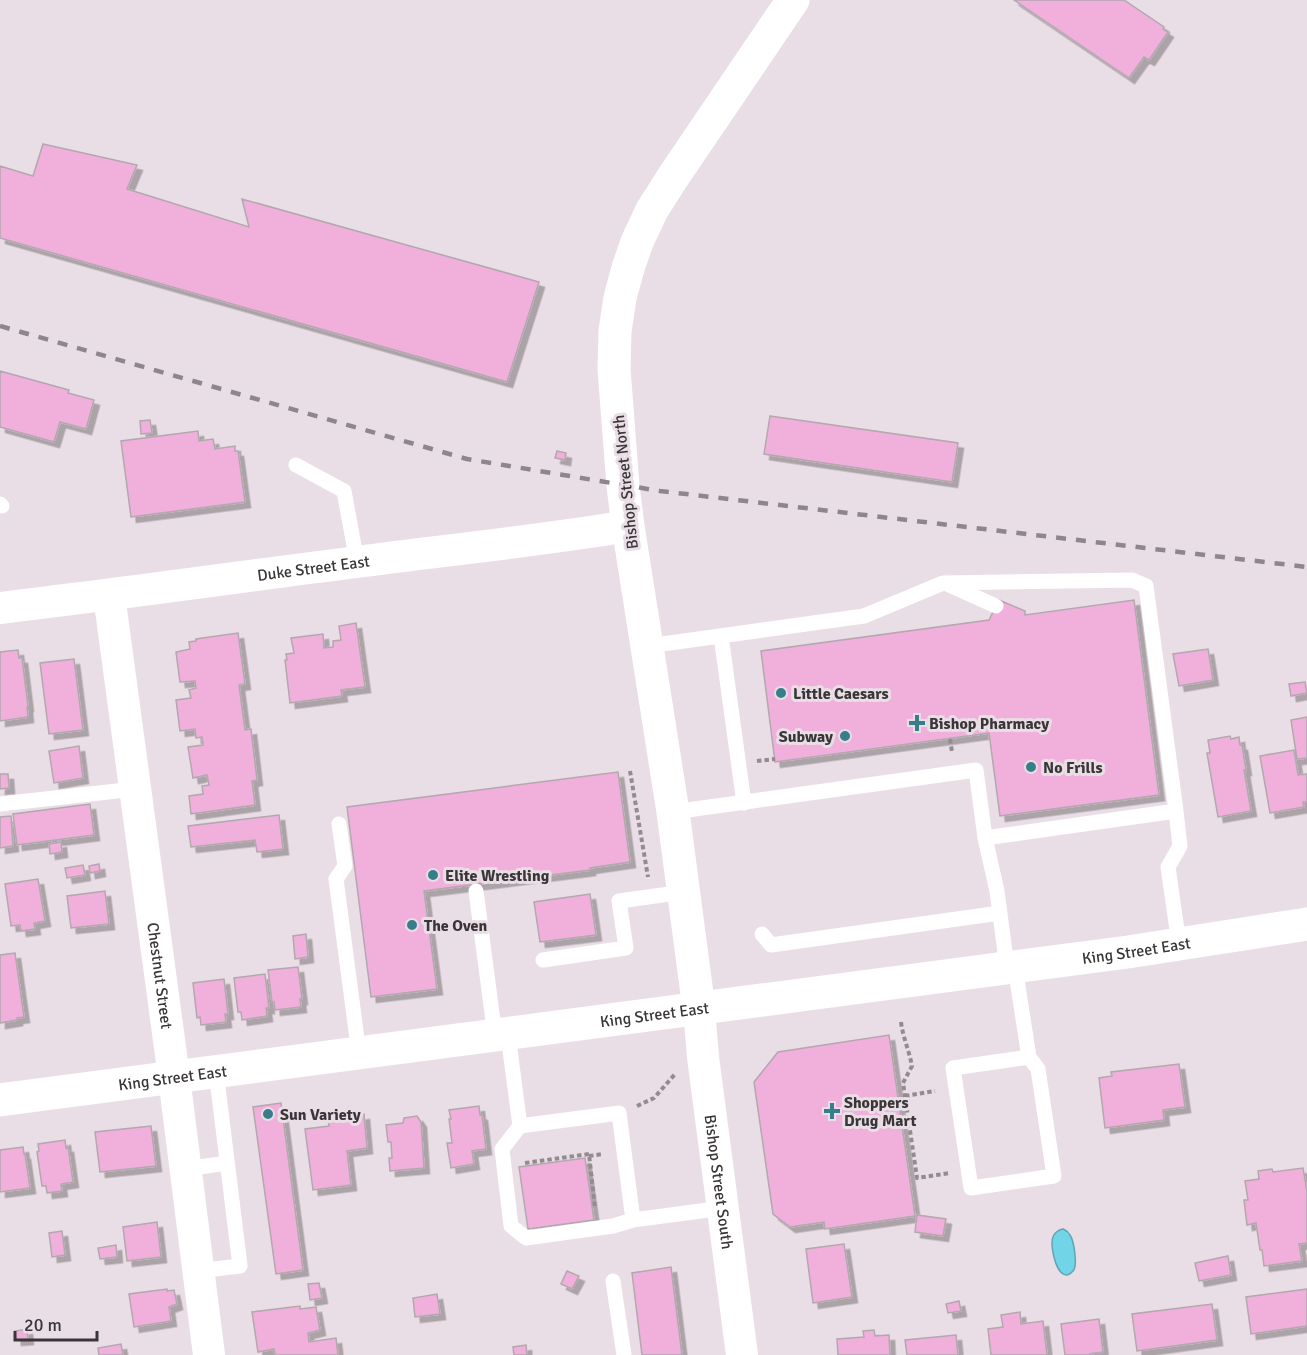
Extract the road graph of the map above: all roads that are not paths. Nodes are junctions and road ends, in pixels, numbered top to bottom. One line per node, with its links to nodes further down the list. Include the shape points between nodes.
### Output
1 (793, 0): 3 (main road, Bishop Street North, via 662,193 628,268 615,331 614,369)
2 (296, 465): 4 (lane, via 344,491)
3 (628, 526): 4 (street, Duke Street East); 10 (main road, Bishop Street North)
4 (357, 562): 6 (street, Duke Street East)
5 (943, 583): 7 (lane); 9 (lane, via 864,616); 14 (lane, via 1132,580 1146,585)
6 (109, 595): 8 (street, Duke Street East); 11 (street, Chestnut Street)
7 (996, 606)
8 (0, 608)
9 (721, 636): 10 (lane); 12 (lane)
10 (648, 646): 15 (main road, Bishop Street North)
11 (135, 789): 13 (lane); 31 (street, Chestnut Street)
12 (744, 802): 15 (lane); 17 (lane, via 976,770)
13 (0, 804)
14 (1176, 811): 17 (lane); 23 (lane, via 1180,846 1168,867)
15 (673, 812): 19 (main road, Bishop Street North)
16 (339, 824): 28 (lane, via 345,866 336,879)
17 (985, 838): 20 (lane)
18 (476, 891): 27 (lane)
19 (684, 892): 24 (lane, via 619,901 626,948); 26 (main road, Bishop Street North)
20 (1000, 913): 22 (lane, via 771,945); 25 (lane)
21 (1307, 924): 23 (main road, King Street East)
22 (762, 934)
23 (1179, 944): 25 (main road, King Street East)
24 (543, 960)
25 (1011, 968): 26 (main road, King Street East); 29 (lane)
26 (699, 1009): 27 (main road, King Street East); 36 (street, Bishop Street South)
27 (502, 1035): 28 (main road, King Street East); 33 (lane)
28 (359, 1054): 30 (main road, King Street East)
29 (1029, 1057): 29 (lane, via 953,1068 971,1188 1054,1176 1038,1070)
30 (216, 1071): 31 (main road, King Street East); 34 (lane)
31 (174, 1077): 32 (main road, King Street East); 35 (street, Chestnut Street)
32 (0, 1100)
33 (520, 1126): 37 (lane, via 619,1113); 37 (lane, via 502,1149 512,1226 526,1238)
34 (227, 1163): 35 (lane); 38 (lane, via 240,1266)
35 (186, 1169): 38 (street, Chestnut Street)
36 (723, 1208): 37 (lane); 42 (street, Bishop Street South)
37 (633, 1220)
38 (198, 1271): 40 (street, Chestnut Street)
39 (613, 1281): 41 (lane)
40 (209, 1355)
41 (624, 1355)
42 (742, 1355)

